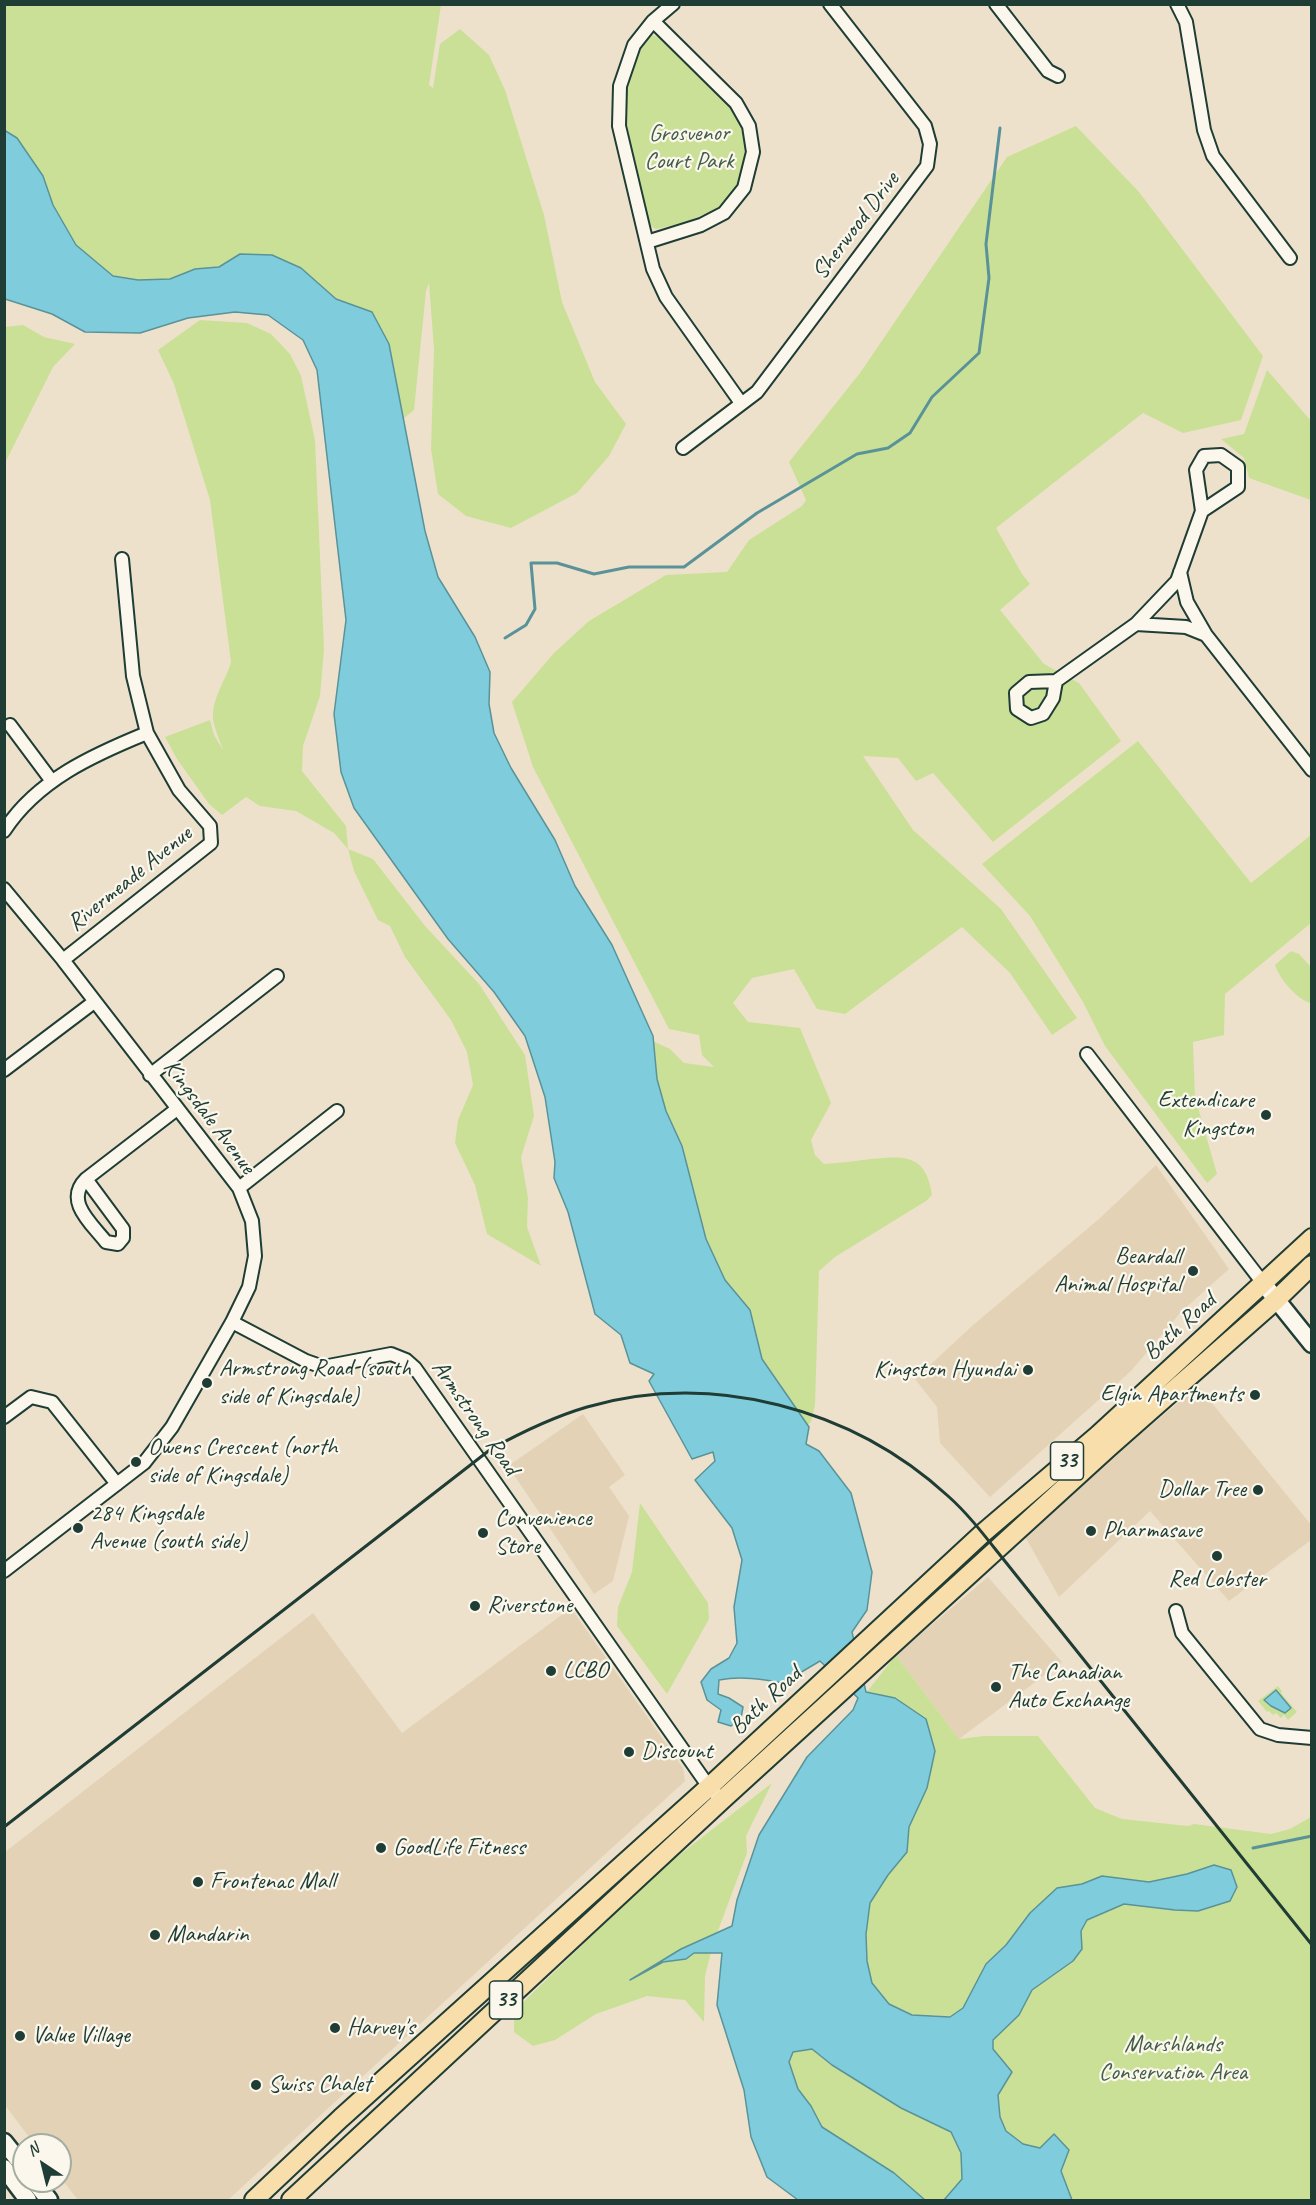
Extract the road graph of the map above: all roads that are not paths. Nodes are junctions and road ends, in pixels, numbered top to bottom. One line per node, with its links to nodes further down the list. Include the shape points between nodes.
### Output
1 (673, 4): 5 (street)
2 (830, 4): 9 (street, Sherwood Drive, via 925,126 930,144 927,166 757,392)
3 (996, 4): 6 (street, via 1048,71)
4 (1177, 4): 8 (street, via 1186,22 1204,130 1213,156)
5 (653, 21): 7 (street, via 634,45 620,86 620,126); 7 (street, via 736,103 749,126 753,152 744,188 724,213 701,225)
6 (1058, 76)
7 (647, 242): 9 (street, via 652,269 666,297)
8 (1290, 258)
9 (741, 404): 10 (street, Sherwood Drive)
10 (682, 448)
11 (1202, 511): 11 (street, via 1238,487 1238,467 1221,455 1204,456 1196,471); 13 (street)
12 (122, 558): 18 (street, Rivermeade Avenue, via 133,676)
13 (1180, 572): 14 (street, via 1178,581); 15 (street, via 1187,602)
14 (1136, 624): 15 (street, via 1186,627); 16 (street)
15 (1206, 634): 19 (street)
16 (1056, 681)
17 (10, 725): 20 (street)
18 (147, 733): 20 (street, via 100,752); 23 (street, Rivermeade Avenue, via 179,790 210,826 211,843)
19 (1311, 770)
20 (51, 780): 21 (street)
21 (4, 831)
22 (4, 889): 23 (street, Kingsdale Avenue)
23 (63, 960): 25 (street, Kingsdale Avenue)
24 (277, 976): 28 (street)
25 (94, 1002): 27 (street); 28 (street, Kingsdale Avenue)
26 (1087, 1054): 35 (street)
27 (4, 1070)
28 (150, 1075): 29 (street, Kingsdale Avenue)
29 (177, 1109): 31 (street); 32 (street, Kingsdale Avenue)
30 (337, 1111): 32 (street)
31 (86, 1179): 31 (street, via 78,1189 78,1206 106,1242 118,1244 123,1229)
32 (239, 1188): 37 (street, Kingsdale Avenue, via 252,1221 255,1256 249,1287)
33 (1311, 1238): 35 (main road, Bath Road / 33)
34 (1311, 1265): 36 (main road, Bath Road / 33)
35 (1263, 1283): 36 (main road); 40 (main road, Bath Road / 33)
36 (1276, 1300): 38 (main road); 40 (main road, Bath Road / 33)
37 (232, 1322): 41 (street, Kingsdale Avenue, via 172,1427 144,1464); 45 (street, Armstrong Road, via 323,1367 391,1354 415,1368)
38 (1311, 1344)
39 (4, 1417): 41 (street, via 31,1397 51,1402)
40 (1103, 1441): 45 (main road, Bath Road / 33, via 834,1699); 45 (main road, Bath Road / 33, via 983,1533 817,1686)
41 (117, 1484): 42 (street, Kingsdale Avenue)
42 (4, 1570)
43 (1176, 1611): 44 (street, via 1182,1633 1260,1729)
44 (1311, 1738)
45 (715, 1793): 48 (main road, Bath Road / 33, via 350,2110); 49 (main road, Bath Road / 33)
46 (4, 2168): 47 (main road)
47 (28, 2200)
48 (254, 2200)
49 (291, 2200)

